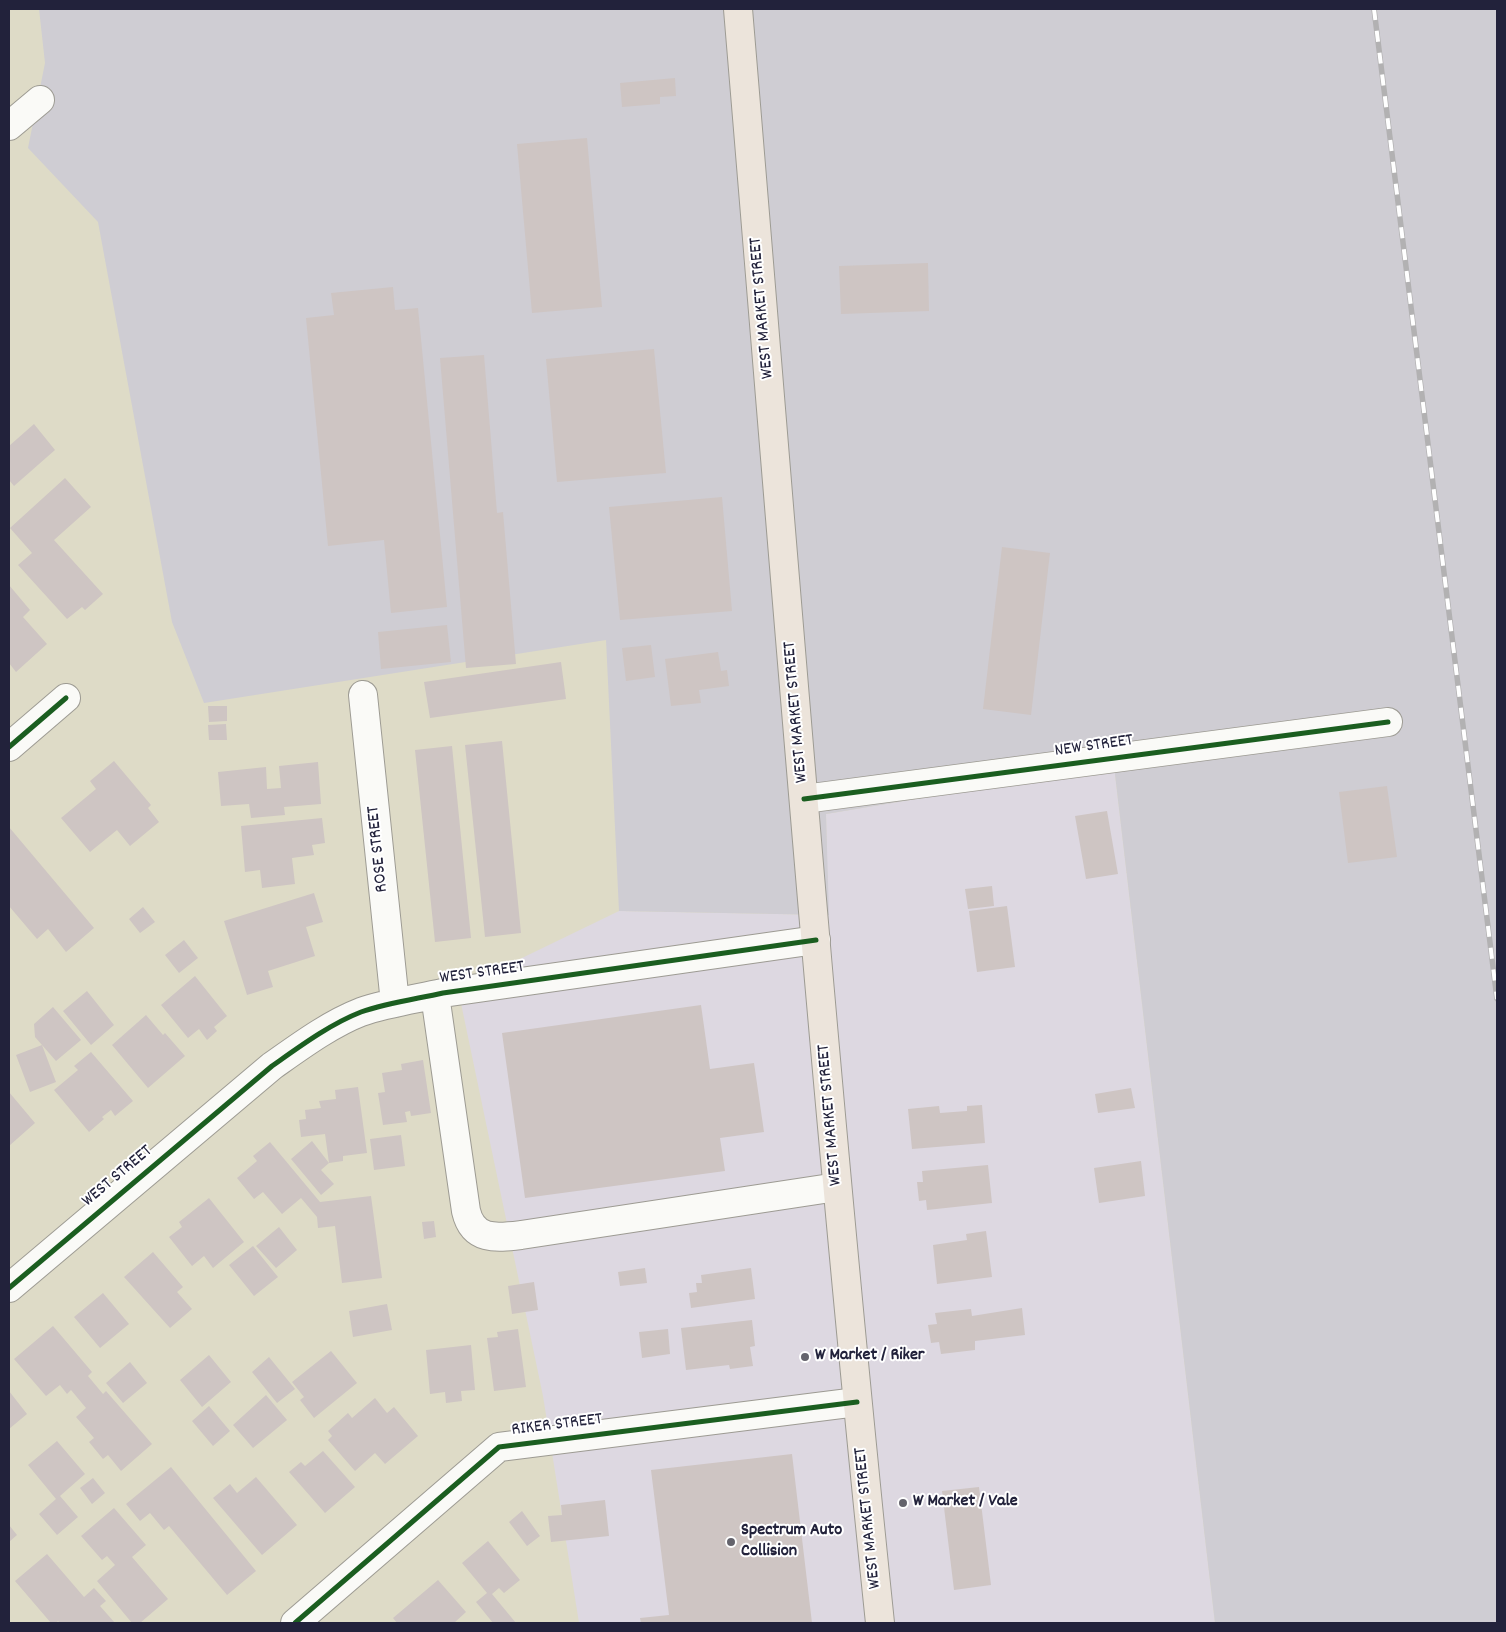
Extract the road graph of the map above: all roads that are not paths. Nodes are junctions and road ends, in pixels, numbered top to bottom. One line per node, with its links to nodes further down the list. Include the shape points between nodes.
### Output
1 (738, 9): 8 (main road, WEST MARKET STREET)
2 (40, 100): 3 (street)
3 (9, 126)
4 (363, 695): 11 (street, ROSE STREET)
5 (66, 698): 7 (street)
6 (1388, 722): 8 (street, NEW STREET)
7 (9, 747)
8 (804, 799): 9 (main road, WEST MARKET STREET)
9 (816, 940): 10 (street, WEST STREET); 12 (main road, WEST MARKET STREET)
10 (435, 995): 11 (street, WEST STREET); 12 (street, via 466,1211 480,1233 490,1237 521,1235)
11 (395, 1003): 13 (street, WEST STREET, via 352,1017 319,1034 272,1066)
12 (837, 1187): 14 (main road, WEST MARKET STREET)
13 (9, 1288)
14 (857, 1402): 15 (street, RIKER STREET, via 499,1447); 16 (main road, WEST MARKET STREET)
15 (294, 1623)
16 (880, 1623)

